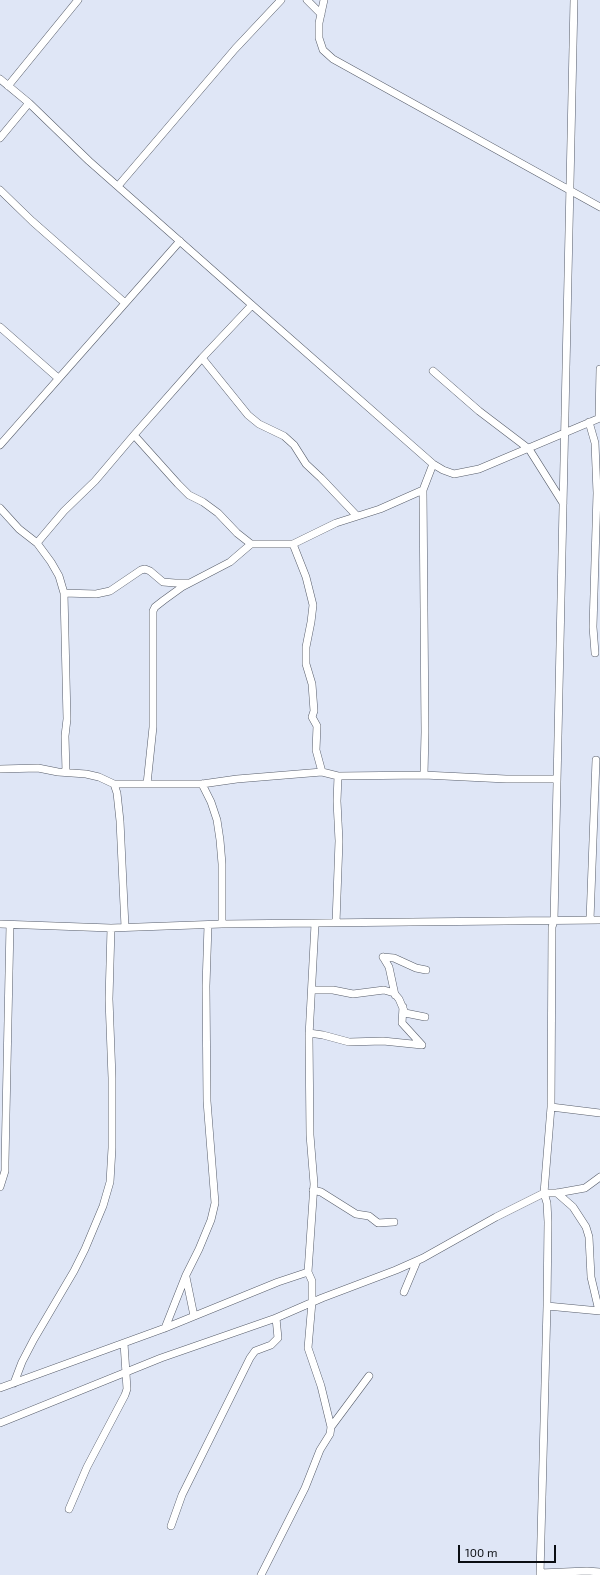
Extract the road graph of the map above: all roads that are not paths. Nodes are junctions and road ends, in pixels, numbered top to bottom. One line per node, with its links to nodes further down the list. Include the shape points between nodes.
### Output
1 (78, 0): 8 (street)
2 (281, 0): 11 (street, via 235,49)
3 (307, 0): 6 (street)
4 (324, 0): 6 (street)
5 (574, 0): 13 (street)
6 (321, 14): 13 (street, via 319,38 323,50 333,59)
7 (0, 79): 8 (street)
8 (8, 86): 9 (street)
9 (29, 103): 10 (street); 11 (street)
10 (0, 138)
11 (118, 186): 15 (street)
12 (0, 190): 16 (street)
13 (570, 190): 14 (street); 25 (street)
14 (600, 207)
15 (180, 241): 16 (street); 17 (street)
16 (125, 304): 22 (street)
17 (252, 305): 19 (street); 29 (street)
18 (0, 327): 22 (street)
19 (202, 358): 26 (street); 33 (street, via 248,415 259,424 284,436 294,445 306,464)
20 (600, 369): 23 (street)
21 (433, 371): 28 (street)
22 (58, 378): 27 (street)
23 (600, 418): 24 (street)
24 (589, 422): 25 (street); 39 (street, via 595,443 597,493 594,627)
25 (564, 434): 28 (street); 31 (street)
26 (134, 435): 34 (street); 35 (street, via 189,495 218,513)
27 (0, 445)
28 (529, 449): 29 (street, via 479,469 454,474); 31 (street)
29 (433, 464): 30 (street)
30 (423, 490): 33 (street); 44 (street)
31 (563, 503): 46 (street)
32 (0, 508): 34 (street)
33 (357, 516): 36 (street)
34 (37, 544): 38 (street, via 54,566)
35 (252, 544): 36 (street); 37 (street, via 230,562)
36 (293, 544): 43 (street, via 306,577 313,605 306,647 306,664 312,684 312,717 317,726 316,750)
37 (190, 583): 38 (street, via 163,582 145,569 110,591 96,594); 47 (street, via 164,600 153,611 153,727)
38 (64, 593): 42 (street)
39 (596, 653)
40 (596, 760): 50 (street)
41 (0, 769): 42 (street, via 38,768)
42 (66, 772): 49 (street, via 86,774)
43 (322, 772): 45 (street); 48 (street)
44 (424, 775): 45 (street); 46 (street)
45 (338, 776): 53 (street)
46 (557, 779): 52 (street)
47 (147, 784): 48 (street); 49 (street)
48 (202, 784): 55 (street, via 217,820 220,840)
49 (117, 785): 59 (street)
50 (590, 920): 51 (street); 52 (street)
51 (600, 920)
52 (554, 921): 53 (street); 67 (street)
53 (336, 923): 56 (street)
54 (0, 924): 57 (street)
55 (222, 924): 56 (street); 58 (street)
56 (316, 924): 62 (street)
57 (10, 925): 60 (street); 70 (street, via 5,1171)
58 (208, 925): 59 (street); 77 (street, via 207,1101 215,1203 209,1226)
59 (125, 927): 60 (street)
60 (111, 928): 88 (street, via 110,1182 103,1206 82,1254 28,1351)
61 (426, 970): 63 (street, via 394,958 382,957 389,967)
62 (312, 990): 63 (street, via 333,990 353,994 384,990); 66 (street)
63 (395, 995): 64 (street)
64 (403, 1007): 65 (street, via 405,1013); 66 (street, via 402,1023 422,1044 349,1042)
65 (425, 1017)
66 (309, 1034): 71 (street)
67 (551, 1107): 68 (street); 72 (street)
68 (600, 1113)
69 (600, 1177): 73 (street, via 585,1188)
70 (0, 1186)
71 (313, 1190): 74 (street, via 321,1192 356,1214 369,1216 378,1223); 76 (street)
72 (544, 1193): 73 (street); 75 (street); 80 (street, via 548,1222)
73 (557, 1193): 81 (street, via 573,1207 586,1227 591,1276)
74 (394, 1222)
75 (417, 1261): 78 (street); 79 (street)
76 (308, 1272): 79 (street, via 312,1281); 82 (street)
77 (186, 1275): 82 (street); 84 (street)
78 (404, 1292)
79 (312, 1302): 83 (street); 91 (street, via 308,1348 322,1386)
80 (547, 1306): 81 (street); 95 (street)
81 (600, 1311)
82 (194, 1316): 84 (street)
83 (276, 1318): 86 (street, via 161,1358); 93 (street, via 278,1338 271,1345 255,1351 250,1358 182,1495)
84 (165, 1328): 85 (street)
85 (124, 1343): 86 (street); 88 (street)
86 (125, 1374): 90 (street); 92 (street, via 125,1395 87,1467)
87 (369, 1376): 91 (street)
88 (14, 1383): 89 (street)
89 (0, 1388)
90 (0, 1423)
91 (331, 1427): 96 (street, via 305,1488)
92 (69, 1509)
93 (171, 1526)
94 (600, 1572): 95 (street)
95 (540, 1574)
96 (261, 1575)

